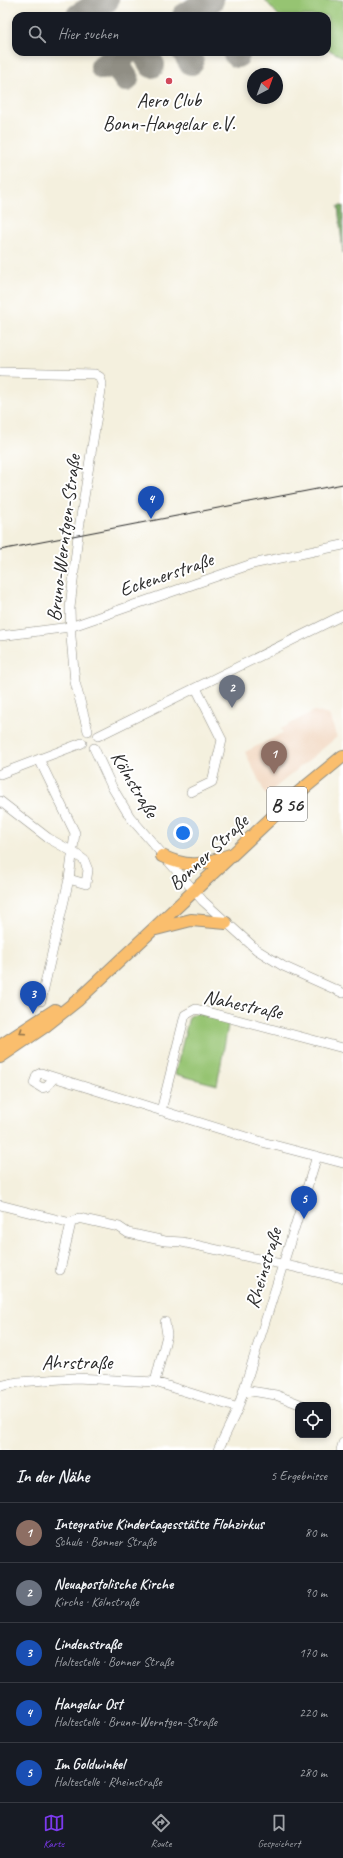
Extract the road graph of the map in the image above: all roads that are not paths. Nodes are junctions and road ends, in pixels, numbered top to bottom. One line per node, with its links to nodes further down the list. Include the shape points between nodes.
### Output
1 (0, 372): 4 (street, Bruno-Werntgen-Straße, via 95,374 100,377 102,384 78,535)
2 (343, 545): 4 (street, Eckenerstraße, via 252,564)
3 (343, 614): 6 (street, Kölnstraße)
4 (70, 627): 5 (street, Eckenerstraße); 7 (street, Bruno-Werntgen-Straße, via 75,682)
5 (0, 636)
6 (196, 688): 8 (street, Kölnstraße); 14 (street, via 222,740 212,782)
7 (88, 731): 8 (street); 9 (street, via 84,734)
8 (98, 736): 10 (street, via 98,745)
9 (82, 743): 10 (street, via 86,747); 12 (street, Kölnstraße)
10 (94, 748): 18 (street, Kölnstraße, via 112,787 130,817)
11 (343, 756): 17 (main road, Bonner Straße / B 56, via 298,793)
12 (39, 759): 13 (street, Kölnstraße); 16 (street, via 75,832)
13 (0, 774)
14 (191, 792)
15 (0, 801): 16 (street, via 48,838)
16 (73, 852): 19 (street); 19 (street, via 84,860 88,870 86,884)
17 (233, 854): 18 (main road, via 196,865 179,863); 20 (main road, Bonner Straße / B 56)
18 (162, 856): 20 (street, Kölnstraße)
19 (69, 879): 25 (street)
20 (194, 892): 21 (street, Kölnstraße); 22 (main road, Bonner Straße / B 56)
21 (226, 923): 22 (main road, via 191,920); 24 (street, Kölnstraße, via 257,950 283,966)
22 (153, 930): 23 (main road, Bonner Straße / B 56)
23 (101, 979): 26 (main road, Bonner Straße / B 56, one-way to 26); 28 (main road, Bonner Straße / B 56, via 44,1027)
24 (343, 993)
25 (41, 1001)
26 (0, 1046)
27 (343, 1048): 30 (street, Nahestraße, via 196,1009 185,1015)
28 (0, 1057)
29 (54, 1078): 30 (street)
30 (161, 1111): 31 (street)
31 (317, 1156): 32 (street); 35 (street, Rheinstraße)
32 (343, 1162)
33 (0, 1205): 34 (street)
34 (70, 1223): 35 (street, via 79,1218 119,1227 128,1233); 36 (street)
35 (283, 1264): 37 (street); 41 (street, Rheinstraße)
36 (60, 1270)
37 (343, 1278)
38 (165, 1322): 39 (street, via 167,1335)
39 (156, 1382): 40 (street, Ahrstraße, via 76,1378 18,1382); 43 (street, Ahrstraße)
40 (0, 1386)
41 (244, 1390): 42 (street); 43 (street, Rheinstraße)
42 (295, 1403)
43 (238, 1408): 45 (street, Rheinstraße)
44 (343, 1443): 46 (street)
45 (218, 1450)
46 (341, 1450)

